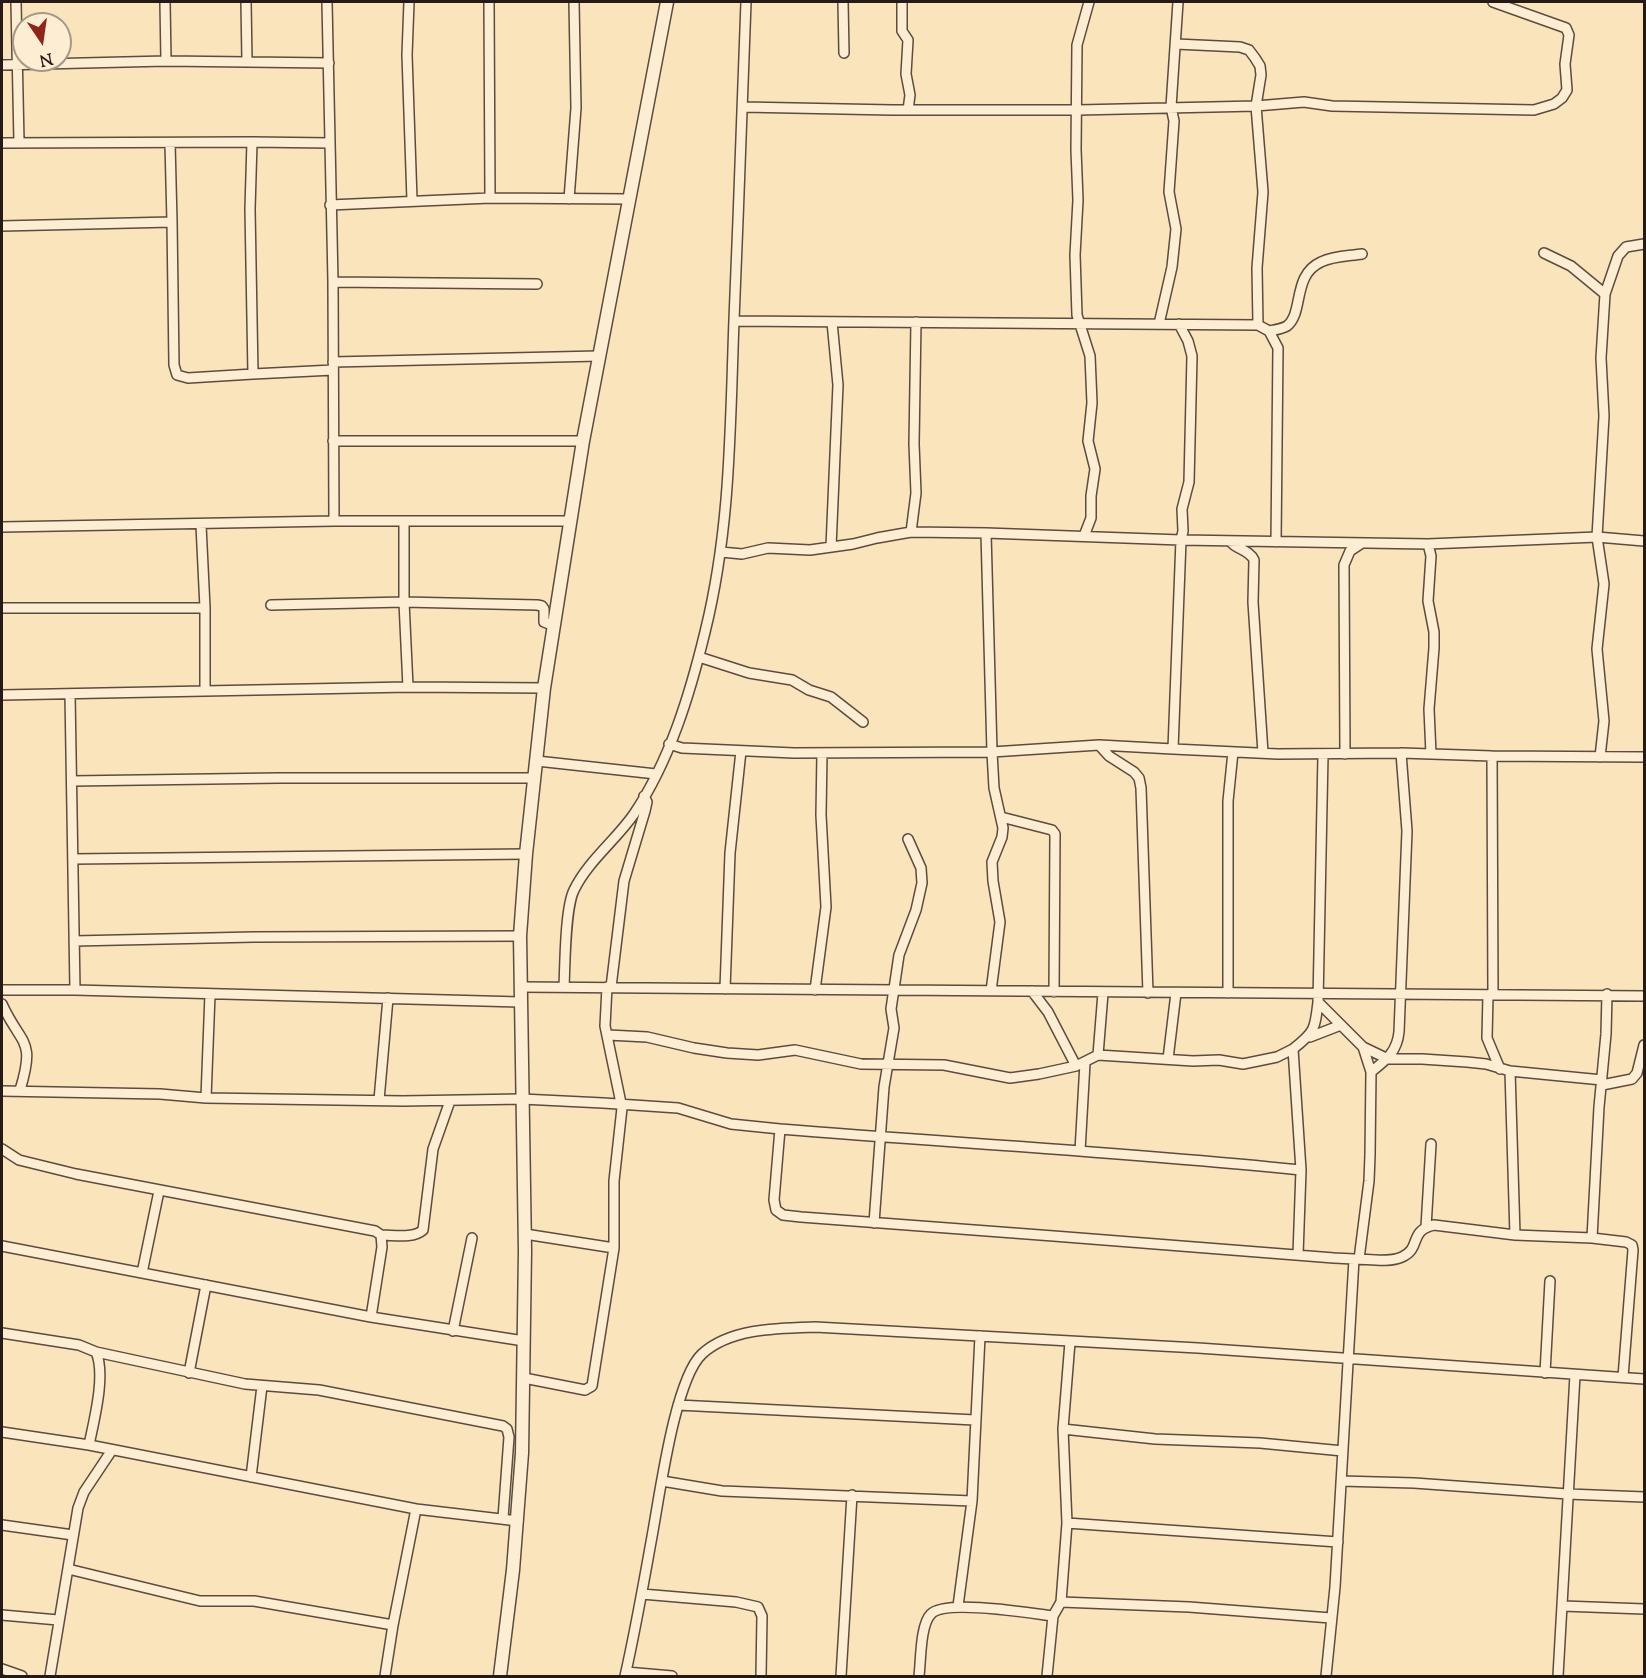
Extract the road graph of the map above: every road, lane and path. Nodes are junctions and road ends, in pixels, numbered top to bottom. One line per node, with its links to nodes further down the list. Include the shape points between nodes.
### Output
1 (165, 2): 18 (street)
2 (246, 2): 19 (street)
3 (327, 2): 21 (street)
4 (409, 2): 36 (street)
5 (489, 2): 33 (street)
6 (574, 2): 34 (street, via 576,108)
7 (667, 2): 35 (street)
8 (746, 2): 24 (street)
9 (843, 2): 17 (street)
10 (902, 2): 26 (street, via 902,31 908,40)
11 (1089, 2): 27 (street, via 1077,45)
12 (1178, 2): 16 (street)
13 (1493, 2): 15 (street)
14 (1520, 2): 15 (street)
15 (1505, 6): 23 (street, via 1568,32 1567,90 1554,104 1534,110 1332,106 1304,102)
16 (1176, 44): 23 (street, via 1229,45 1249,50 1260,66); 25 (street)
17 (844, 53)
18 (166, 61): 19 (street); 20 (street)
19 (247, 61): 21 (street)
20 (72, 63)
21 (329, 63): 32 (street)
22 (17, 72): 28 (street)
23 (1256, 106): 25 (street); 52 (street, via 1263,192 1257,268)
24 (743, 107): 26 (street); 46 (street)
25 (1171, 107): 27 (street); 50 (street, via 1174,121 1169,192 1176,230)
26 (908, 110): 27 (street)
27 (1078, 110): 49 (street)
28 (19, 142): 30 (street); 31 (street)
29 (252, 142): 31 (street); 32 (street); 56 (street)
30 (2, 143)
31 (170, 143): 38 (street)
32 (330, 143): 37 (street)
33 (490, 198): 34 (street); 36 (street)
34 (569, 199): 35 (street)
35 (629, 199): 54 (street)
36 (412, 200): 37 (street)
37 (330, 205): 43 (street)
38 (172, 222): 39 (street); 56 (street, via 177,375 184,378)
39 (2, 226)
40 (1644, 244): 45 (street, via 1626,247 1618,256)
41 (1544, 253): 45 (street, via 1571,266)
42 (1362, 254): 53 (street, via 1328,259 1313,266 1304,280 1292,320 1284,328)
43 (333, 282): 44 (street); 55 (street)
44 (537, 284)
45 (1605, 294): 67 (street, via 1601,358 1604,416)
46 (734, 321): 47 (street); 75 (street, via 730,467)
47 (832, 322): 48 (street); 74 (street, via 838,385)
48 (916, 322): 49 (street); 64 (street, via 916,494)
49 (1078, 324): 50 (street); 66 (street, via 1090,356 1092,403 1088,441 1095,469 1091,518)
50 (1159, 324): 51 (street)
51 (1179, 324): 52 (street); 68 (street, via 1192,356 1189,482 1182,509)
52 (1258, 324): 53 (street)
53 (1269, 331): 71 (street, via 1278,348)
54 (599, 356): 55 (street); 58 (street)
55 (333, 366): 56 (street); 57 (street)
56 (254, 374)
57 (333, 441): 58 (street); 59 (street)
58 (583, 441): 60 (street)
59 (334, 521): 61 (street); 62 (street)
60 (570, 521): 61 (street); 80 (street)
61 (404, 523): 76 (street)
62 (201, 525): 63 (street); 79 (street)
63 (2, 527)
64 (911, 532): 65 (street); 74 (street)
65 (986, 532): 66 (street); 92 (street)
66 (1084, 536): 68 (street)
67 (1597, 537): 70 (street); 73 (street); 101 (street, via 1604,584 1597,649 1604,721)
68 (1181, 540): 69 (street); 90 (street)
69 (1230, 541): 71 (street); 95 (street, via 1254,560)
70 (1644, 541)
71 (1276, 542): 72 (street)
72 (1362, 543): 73 (street); 97 (street, via 1350,551 1344,565)
73 (1428, 544): 98 (street, via 1428,602 1434,633 1429,709)
74 (831, 547): 75 (street)
75 (721, 552): 81 (street)
76 (404, 603): 77 (street); 80 (street, via 539,605 544,609 544,622); 82 (street)
77 (271, 605)
78 (2, 608): 79 (street)
79 (205, 608): 84 (street)
80 (554, 626): 83 (street)
81 (699, 657): 87 (street, via 749,673 792,680 831,697); 88 (street)
82 (408, 687): 83 (street); 84 (street)
83 (544, 688): 103 (street)
84 (205, 690): 85 (street)
85 (70, 694): 86 (street); 106 (street)
86 (2, 695)
87 (864, 722)
88 (669, 744): 91 (street); 104 (street)
89 (1100, 745): 90 (street); 92 (street); 126 (street, via 1109,756 1134,772 1141,788)
90 (1173, 749): 93 (street)
91 (741, 751): 94 (street); 117 (street, via 730,853)
92 (992, 752): 94 (street); 108 (street)
93 (1233, 752): 95 (street); 128 (street, via 1228,801)
94 (822, 753): 120 (street, via 826,907)
95 (1263, 753): 99 (street)
96 (1401, 753): 97 (street); 98 (street); 130 (street, via 1407,831)
97 (1345, 754): 99 (street)
98 (1431, 754): 100 (street)
99 (1323, 755): 135 (street)
100 (1492, 756): 101 (street); 132 (street)
101 (1600, 757): 102 (street)
102 (1644, 757)
103 (537, 761): 104 (street); 105 (street)
104 (656, 774): 107 (street)
105 (534, 778): 106 (street); 110 (street)
106 (72, 781): 111 (street)
107 (644, 796): 115 (street, via 573,891); 116 (street, via 645,812 624,881)
108 (1001, 818): 122 (street, via 1003,833 992,862 1000,922); 124 (street, via 1055,834)
109 (908, 839): 121 (street, via 921,868 922,884 900,955)
110 (526, 854): 111 (street); 112 (street)
111 (73, 859): 113 (street)
112 (520, 936): 113 (street); 114 (street)
113 (74, 941): 119 (street)
114 (521, 987): 115 (street); 136 (street)
115 (564, 987): 116 (street)
116 (609, 987): 117 (street); 139 (street, via 605,1018)
117 (725, 989): 120 (street)
118 (2, 990): 119 (street)
119 (75, 990): 129 (street)
120 (815, 990): 121 (street)
121 (895, 990): 122 (street); 148 (street)
122 (991, 991): 123 (street)
123 (1032, 991): 124 (street); 147 (street)
124 (1054, 992): 125 (street)
125 (1103, 993): 126 (street); 144 (street)
126 (1148, 993): 127 (street)
127 (1176, 993): 128 (street); 145 (street)
128 (1228, 993): 135 (street)
129 (210, 994): 134 (street); 154 (street)
130 (1400, 994): 132 (street); 135 (street); 146 (street, via 1398,1041)
131 (1607, 994): 132 (street); 133 (street); 151 (street)
132 (1491, 995): 149 (street, via 1487,1038)
133 (1644, 996)
134 (388, 998): 136 (street); 156 (street)
135 (1318, 998): 138 (street); 140 (street)
136 (520, 1002): 155 (street)
137 (2, 1004): 152 (street, via 27,1048 28,1065)
138 (1341, 1025): 140 (street); 142 (street)
139 (608, 1035): 148 (street, via 647,1037 727,1053 758,1055 795,1050 861,1064); 158 (street)
140 (1310, 1036): 143 (street)
141 (1644, 1045): 151 (street, via 1632,1079)
142 (1363, 1047): 146 (street); 150 (street)
143 (1293, 1049): 145 (street, via 1244,1065 1219,1060); 164 (street)
144 (1098, 1055): 145 (street); 147 (street)
145 (1168, 1059)
146 (1388, 1059): 149 (street, via 1467,1062); 150 (street)
147 (1081, 1064): 148 (street, via 1010,1078 936,1064); 163 (street)
148 (888, 1065): 160 (street)
149 (1505, 1070): 151 (street); 170 (street)
150 (1371, 1072): 176 (street, via 1369,1181)
151 (1602, 1082): 172 (street)
152 (20, 1090): 153 (street); 154 (street)
153 (2, 1091)
154 (206, 1098): 156 (street)
155 (522, 1099): 157 (street); 158 (street); 168 (street)
156 (380, 1100): 157 (street)
157 (450, 1101): 169 (street, via 433,1149 423,1230 412,1235)
158 (622, 1104): 159 (street, via 678,1108 731,1124); 174 (street, via 614,1181)
159 (780, 1129): 160 (street); 166 (street, via 774,1200 779,1213)
160 (881, 1137): 163 (street); 166 (street)
161 (1431, 1144): 167 (street)
162 (2, 1149): 165 (street, via 25,1162)
163 (1080, 1151): 164 (street)
164 (1302, 1170): 175 (street)
165 (159, 1191): 169 (street, via 359,1226); 177 (street)
166 (874, 1223): 175 (street)
167 (1426, 1227): 170 (street, via 1441,1225); 176 (street, via 1401,1258)
168 (525, 1234): 174 (street); 184 (street)
169 (381, 1235): 180 (street)
170 (1515, 1235): 172 (street)
171 (472, 1238): 181 (street)
172 (1592, 1238): 191 (street, via 1632,1245)
173 (2, 1246): 177 (street)
174 (614, 1248): 192 (street, via 590,1388)
175 (1298, 1255): 176 (street)
176 (1356, 1259): 187 (street)
177 (142, 1273): 179 (street)
178 (1550, 1281): 189 (street)
179 (206, 1285): 180 (street); 188 (street)
180 (370, 1317): 181 (street)
181 (453, 1331): 184 (street)
182 (2, 1333): 186 (street, via 80,1345)
183 (980, 1336): 185 (street); 195 (street, via 815,1327 754,1332 704,1352 687,1377); 196 (street)
184 (524, 1341): 192 (street)
185 (1070, 1342): 187 (street); 197 (street)
186 (96, 1352): 188 (street); 199 (street, via 99,1382)
187 (1348, 1360): 189 (street); 201 (street)
188 (189, 1373): 194 (street)
189 (1545, 1373): 190 (street)
190 (1575, 1375): 191 (street); 205 (street)
191 (1623, 1377): 193 (street)
192 (524, 1378): 211 (street)
193 (1644, 1379)
194 (262, 1386): 202 (street); 210 (street, via 319,1390 503,1426 509,1437)
195 (678, 1404): 196 (street); 203 (street)
196 (975, 1420): 208 (street)
197 (1063, 1429): 201 (street); 212 (street)
198 (2, 1432): 199 (street)
199 (89, 1445): 200 (street)
200 (112, 1450): 202 (street); 214 (street, via 81,1498)
201 (1343, 1451): 204 (street)
202 (251, 1477): 209 (street)
203 (662, 1481): 206 (street, via 714,1490); 217 (street)
204 (1341, 1481): 205 (street); 215 (street)
205 (1568, 1494): 207 (street); 220 (street)
206 (852, 1495): 208 (street); 235 (street)
207 (1644, 1497)
208 (972, 1502): 219 (street)
209 (416, 1509): 210 (street); 226 (street)
210 (503, 1518): 211 (street)
211 (518, 1521): 232 (street)
212 (1067, 1523): 215 (street); 218 (street)
213 (2, 1525): 214 (street)
214 (73, 1535): 216 (street)
215 (1338, 1542): 224 (street)
216 (68, 1569): 225 (street); 226 (street, via 200,1600 254,1601)
217 (642, 1594): 228 (street); 234 (street, via 758,1607 762,1616)
218 (1061, 1602): 223 (street); 224 (street)
219 (958, 1606): 223 (street); 236 (street, via 939,1609 927,1619)
220 (1563, 1606): 221 (street); 239 (street)
221 (1644, 1609)
222 (2, 1615): 225 (street)
223 (1053, 1616): 237 (street)
224 (1331, 1618): 238 (street)
225 (58, 1620): 230 (street)
226 (393, 1625): 231 (street)
227 (2, 1669): 229 (street)
228 (626, 1674): 233 (street)
229 (18, 1676)
230 (50, 1677)
231 (385, 1677)
232 (500, 1677)
233 (672, 1677)
234 (761, 1677)
235 (841, 1677)
236 (919, 1677)
237 (1047, 1677)
238 (1326, 1677)
239 (1558, 1677)

